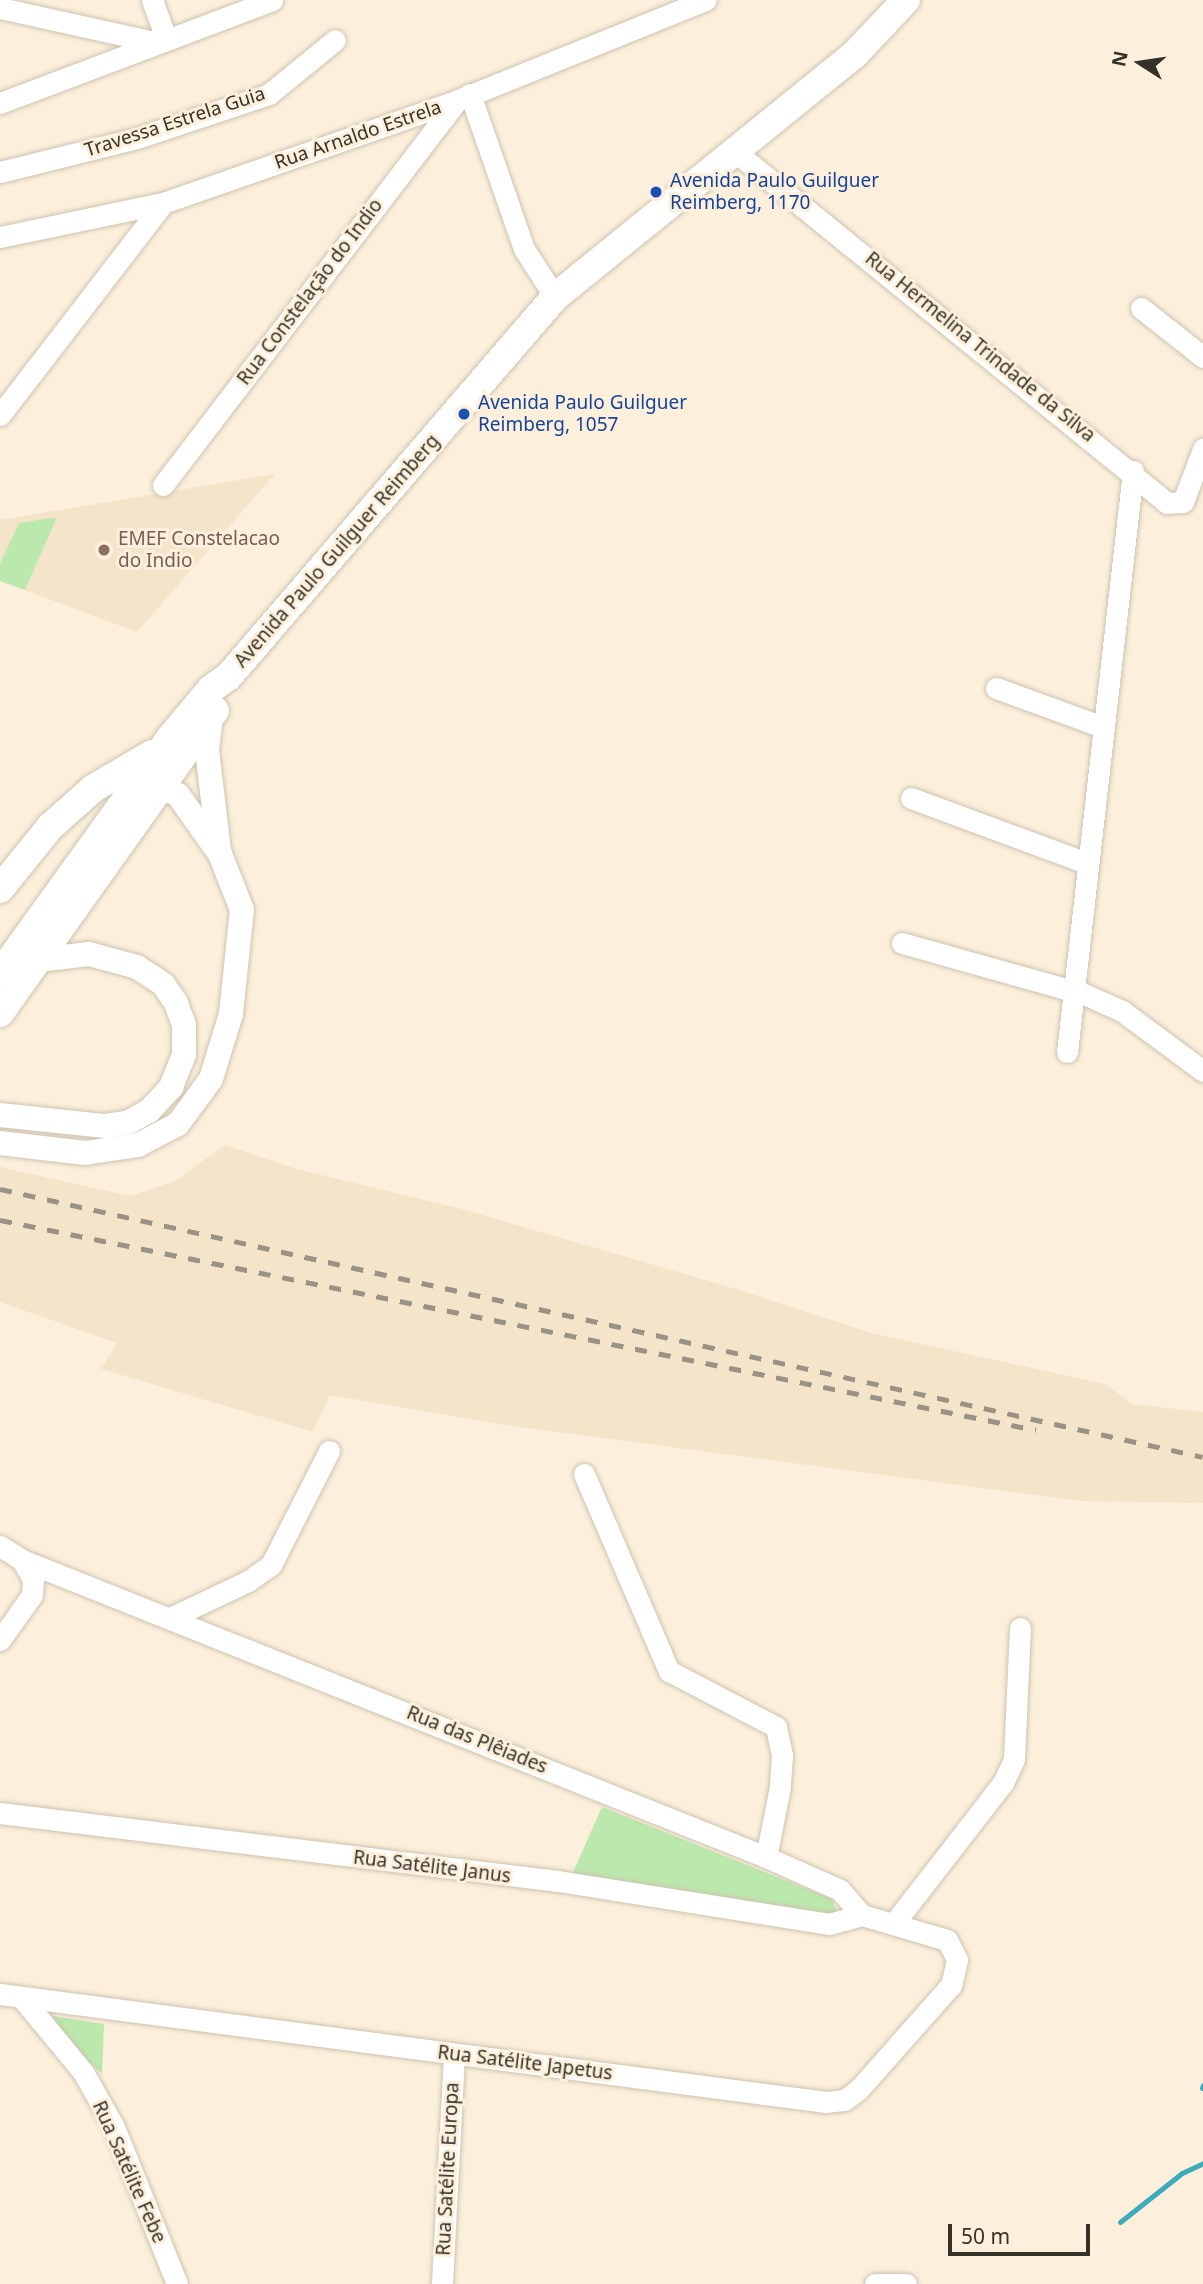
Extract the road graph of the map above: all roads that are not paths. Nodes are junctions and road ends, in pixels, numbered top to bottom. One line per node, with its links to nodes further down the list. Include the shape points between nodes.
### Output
1 (152, 0): 6 (street)
2 (272, 0): 6 (street)
3 (706, 0): 8 (street, Rua Arnaldo Estrela)
4 (906, 0): 10 (main road, Avenida Paulo Guilguer Reimberg, via 856,53)
5 (0, 8): 6 (street)
6 (160, 40): 9 (street)
7 (335, 40): 11 (street, Travessa Estrela Guia, via 269,94 137,138)
8 (464, 97): 12 (street, Rua Arnaldo Estrela); 14 (street, via 524,249); 20 (street, Rua Constelação do Indio)
9 (0, 103)
10 (733, 149): 14 (main road, Avenida Paulo Guilguer Reimberg); 19 (street, Rua Hermelina Trindade da Silva)
11 (0, 173)
12 (163, 203): 13 (street, Rua Arnaldo Estrela); 17 (street)
13 (0, 237)
14 (555, 297): 21 (main road, Avenida Paulo Guilguer Reimberg)
15 (1141, 309): 16 (street)
16 (1203, 357)
17 (0, 415)
18 (1203, 449): 19 (street, Rua Hermelina Trindade da Silva, via 1183,502 1177,505 1167,503)
19 (1133, 471): 24 (street)
20 (163, 485)
21 (229, 676): 23 (main road, Avenida Paulo Guilguer Reimberg); 25 (main road, Avenida Paulo Guilguer Reimberg, via 211,689)
22 (996, 688): 24 (street)
23 (211, 717): 25 (main road, Avenida Paulo Guilguer Reimberg); 27 (street, via 207,750)
24 (1103, 727): 28 (street)
25 (143, 777): 27 (street, via 178,795); 29 (main road, via 94,788 50,827); 31 (main road, Avenida Paulo Guilguer Reimberg)
26 (911, 798): 28 (street)
27 (220, 855): 37 (street, via 242,910 230,1014 211,1079 178,1124 138,1145 85,1153)
28 (1087, 863): 32 (street)
29 (0, 889)
30 (902, 943): 32 (street)
31 (19, 966): 33 (main road, Avenida Paulo Guilguer Reimberg); 36 (street, via 89,954 137,967 163,984 176,1003 184,1025 184,1054 171,1087 149,1111 129,1122 105,1126)
32 (1074, 991): 34 (street); 35 (street, via 1122,1011)
33 (0, 1013)
34 (1067, 1052)
35 (1203, 1072)
36 (0, 1115)
37 (0, 1143)
38 (330, 1451): 42 (street, via 271,1565)
39 (584, 1474): 46 (street, via 669,1671 765,1717 776,1727 782,1755 780,1787)
40 (0, 1546): 41 (street, Rua das Plêiades)
41 (22, 1560): 42 (street, Rua das Plêiades); 44 (street, via 33,1579 32,1595)
42 (172, 1618): 46 (street, Rua das Plêiades)
43 (1020, 1629): 48 (street, via 1014,1759 1003,1783)
44 (0, 1640)
45 (0, 1813): 47 (street, Rua Satélite Janus, via 558,1881 829,1924)
46 (766, 1857): 47 (street, Rua das Plêiades, via 841,1890)
47 (862, 1915): 48 (street)
48 (895, 1922): 51 (street, Rua Satélite Japetus, via 947,1940 957,1960 951,1985 858,2091 844,2100 826,2102)
49 (0, 1994): 50 (street, Rua Satélite Japetus)
50 (22, 1998): 51 (street, Rua Satélite Japetus); 52 (street, Rua Satélite Febe, via 83,2072 114,2127)
51 (454, 2055): 53 (street, Rua Satélite Europa)
52 (177, 2284)
53 (442, 2284)
54 (875, 2284): 55 (street)
55 (906, 2284)

